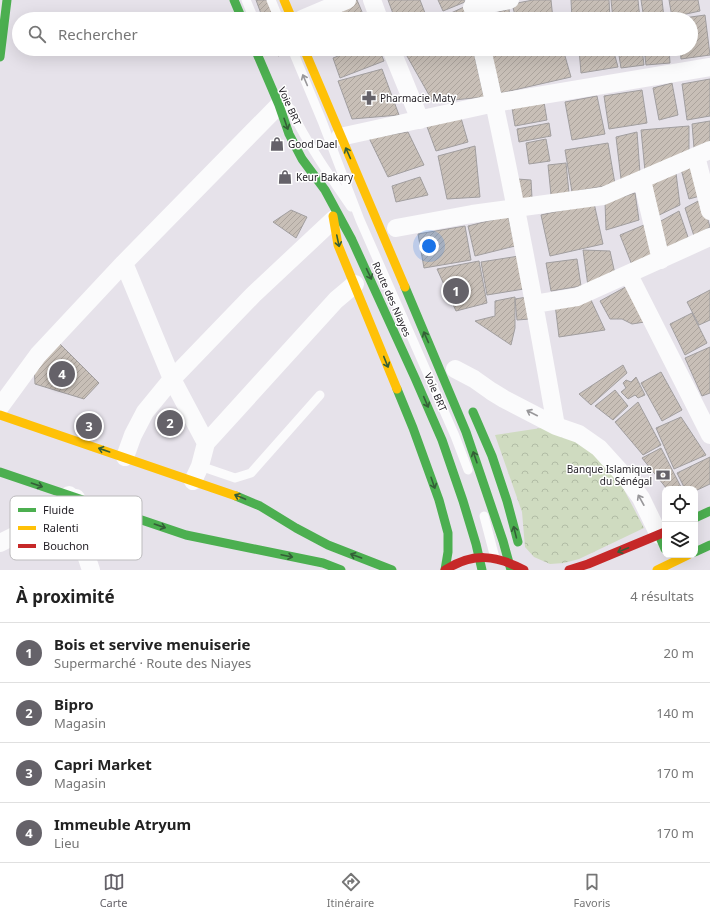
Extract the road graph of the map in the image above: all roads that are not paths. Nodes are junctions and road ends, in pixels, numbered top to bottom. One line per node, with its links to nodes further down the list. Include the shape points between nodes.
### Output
1 (7, 0): 21 (main road)
2 (234, 0): 10 (main road)
3 (246, 0): 11 (lane)
4 (271, 0): 12 (lane)
5 (284, 0): 13 (main road)
6 (347, 0): 14 (street)
7 (372, 0): 15 (street)
8 (510, 0): 9 (street)
9 (473, 9)
10 (239, 12)
11 (251, 12)
12 (276, 12)
13 (289, 12)
14 (319, 12)
15 (376, 12)
16 (258, 56): 25 (main road, Route des Niayes)
17 (295, 56): 36 (lane, Voie BRT, one-way to 17)
18 (307, 56): 27 (main road, Route des Niayes)
19 (395, 56): 26 (street)
20 (484, 56): 24 (street)
21 (0, 57)
22 (710, 67): 24 (street)
23 (280, 85): 36 (lane, Voie BRT, via 301,130)
24 (495, 104): 26 (street); 33 (street)
25 (279, 105): 31 (main road, Route des Niayes, one-way to 31, via 289,134 302,159); 40 (street)
26 (420, 120): 27 (street)
27 (340, 137): 29 (main road, Route des Niayes, one-way to 27)
28 (703, 153): 30 (street); 34 (street)
29 (360, 180): 32 (main road); 78 (main road, Route des Niayes, one-way to 29, via 464,425)
30 (642, 180): 33 (street, via 603,196); 39 (street)
31 (325, 190): 35 (main road); 76 (main road, Route des Niayes, one-way to 76, via 352,240 442,440 464,501)
32 (380, 203)
33 (516, 209): 37 (street); 43 (street)
34 (710, 212)
35 (334, 219): 42 (main road, one-way to 42, via 338,245); 45 (street, via 253,295)
36 (360, 220): 56 (lane, Voie BRT, via 452,429)
37 (396, 228)
38 (710, 237): 39 (street)
39 (661, 260): 41 (street)
40 (124, 263): 45 (street); 48 (street, via 38,355)
41 (629, 275): 43 (street, via 577,297); 51 (street)
42 (355, 284): 52 (street, via 336,300); 75 (main road, one-way to 75, via 413,428 438,500 448,533)
43 (534, 304): 50 (street)
44 (456, 372): 50 (street, one-way to 44, via 474,379)
45 (172, 379): 52 (street); 53 (street, via 145,412)
46 (320, 395): 55 (lane, via 251,473 235,478)
47 (471, 406): 71 (main road, one-way to 47, via 492,456)
48 (0, 407)
49 (0, 415): 53 (main road, one-way to 49)
50 (556, 426): 63 (street, one-way to 50, via 641,498 599,448 579,434)
51 (710, 435)
52 (206, 443): 55 (street)
53 (125, 457): 55 (main road)
54 (0, 472): 57 (main road, one-way to 57)
55 (196, 474): 74 (main road, one-way to 55, via 328,545 260,506 231,494)
56 (470, 476)
57 (69, 496)
58 (480, 504): 77 (lane)
59 (710, 511): 60 (main road)
60 (698, 517)
61 (142, 520): 73 (main road, one-way to 73, via 186,535)
62 (10, 537): 65 (street)
63 (662, 537)
64 (662, 539): 79 (main road, one-way to 79)
65 (0, 542)
66 (710, 544): 67 (main road)
67 (698, 550)
68 (682, 558): 70 (main road)
69 (88, 560): 72 (street)
70 (671, 563): 80 (main road)
71 (523, 564): 75 (main road, via 489,557 473,558)
72 (91, 570)
73 (341, 570)
74 (392, 570)
75 (445, 570)
76 (482, 570)
77 (497, 570)
78 (511, 570)
79 (569, 570)
80 (657, 570)

